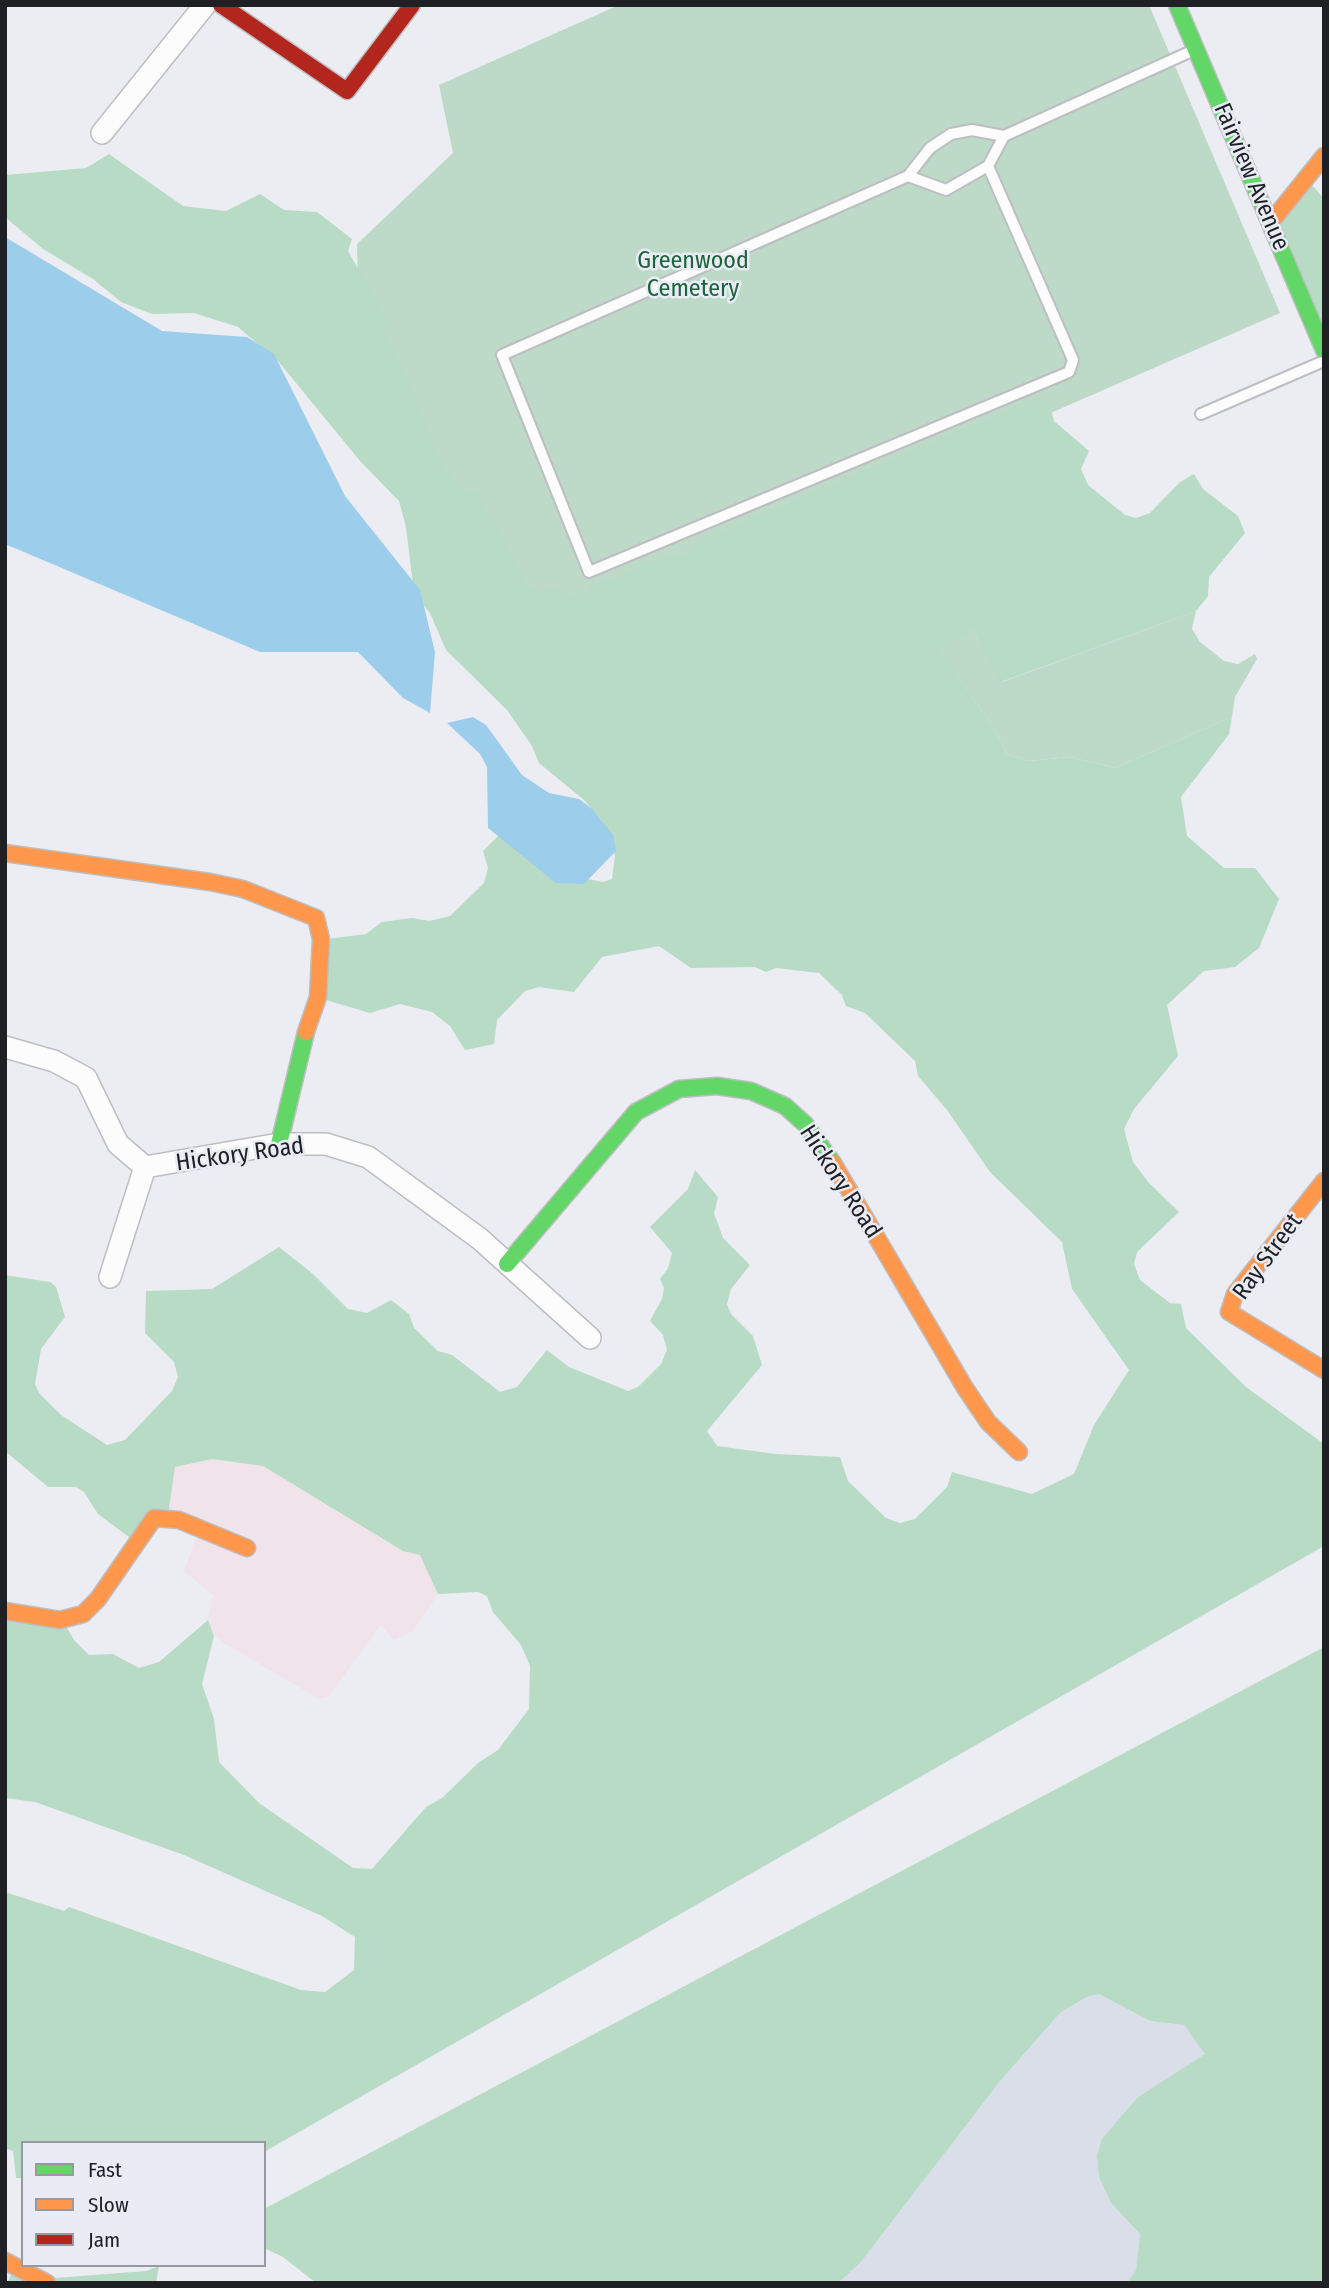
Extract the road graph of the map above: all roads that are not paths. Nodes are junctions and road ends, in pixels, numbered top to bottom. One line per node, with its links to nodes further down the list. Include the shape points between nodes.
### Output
1 (205, 5): 6 (street)
2 (221, 5): 3 (street, via 347,91)
3 (412, 5)
4 (1177, 5): 5 (street, Fairview Avenue)
5 (1196, 48): 7 (lane); 11 (street, Fairview Avenue)
6 (102, 133)
7 (1004, 136): 9 (lane); 10 (lane, via 972,130 951,134 930,148)
8 (1324, 156): 11 (street)
9 (988, 166): 10 (lane, via 946,190); 10 (lane, via 1073,360 1069,372 589,572 502,355)
10 (908, 176)
11 (1271, 222): 12 (street, Fairview Avenue)
12 (1324, 350)
13 (1324, 361): 14 (lane)
14 (1200, 414)
15 (5, 853): 17 (street, via 210,882 243,889 316,918 321,939 318,997 298,1057)
16 (5, 1047): 18 (street, via 54,1061 86,1078 118,1144)
17 (279, 1144): 18 (street, Hickory Road); 20 (street, Hickory Road, via 326,1144 368,1157)
18 (145, 1167): 21 (street)
19 (1324, 1181): 23 (street, Ray Street, via 1235,1294 1229,1312)
20 (508, 1264): 22 (street, Hickory Road); 24 (street, Hickory Road, via 636,1112 679,1089 717,1086 751,1091 785,1106 829,1156 965,1388 988,1422)
21 (110, 1277)
22 (590, 1338)
23 (1324, 1370)
24 (1019, 1452)
25 (247, 1548): 26 (street, via 179,1520 154,1518 83,1614 60,1620)
26 (5, 1611)
27 (5, 2261): 28 (street)
28 (47, 2283)

